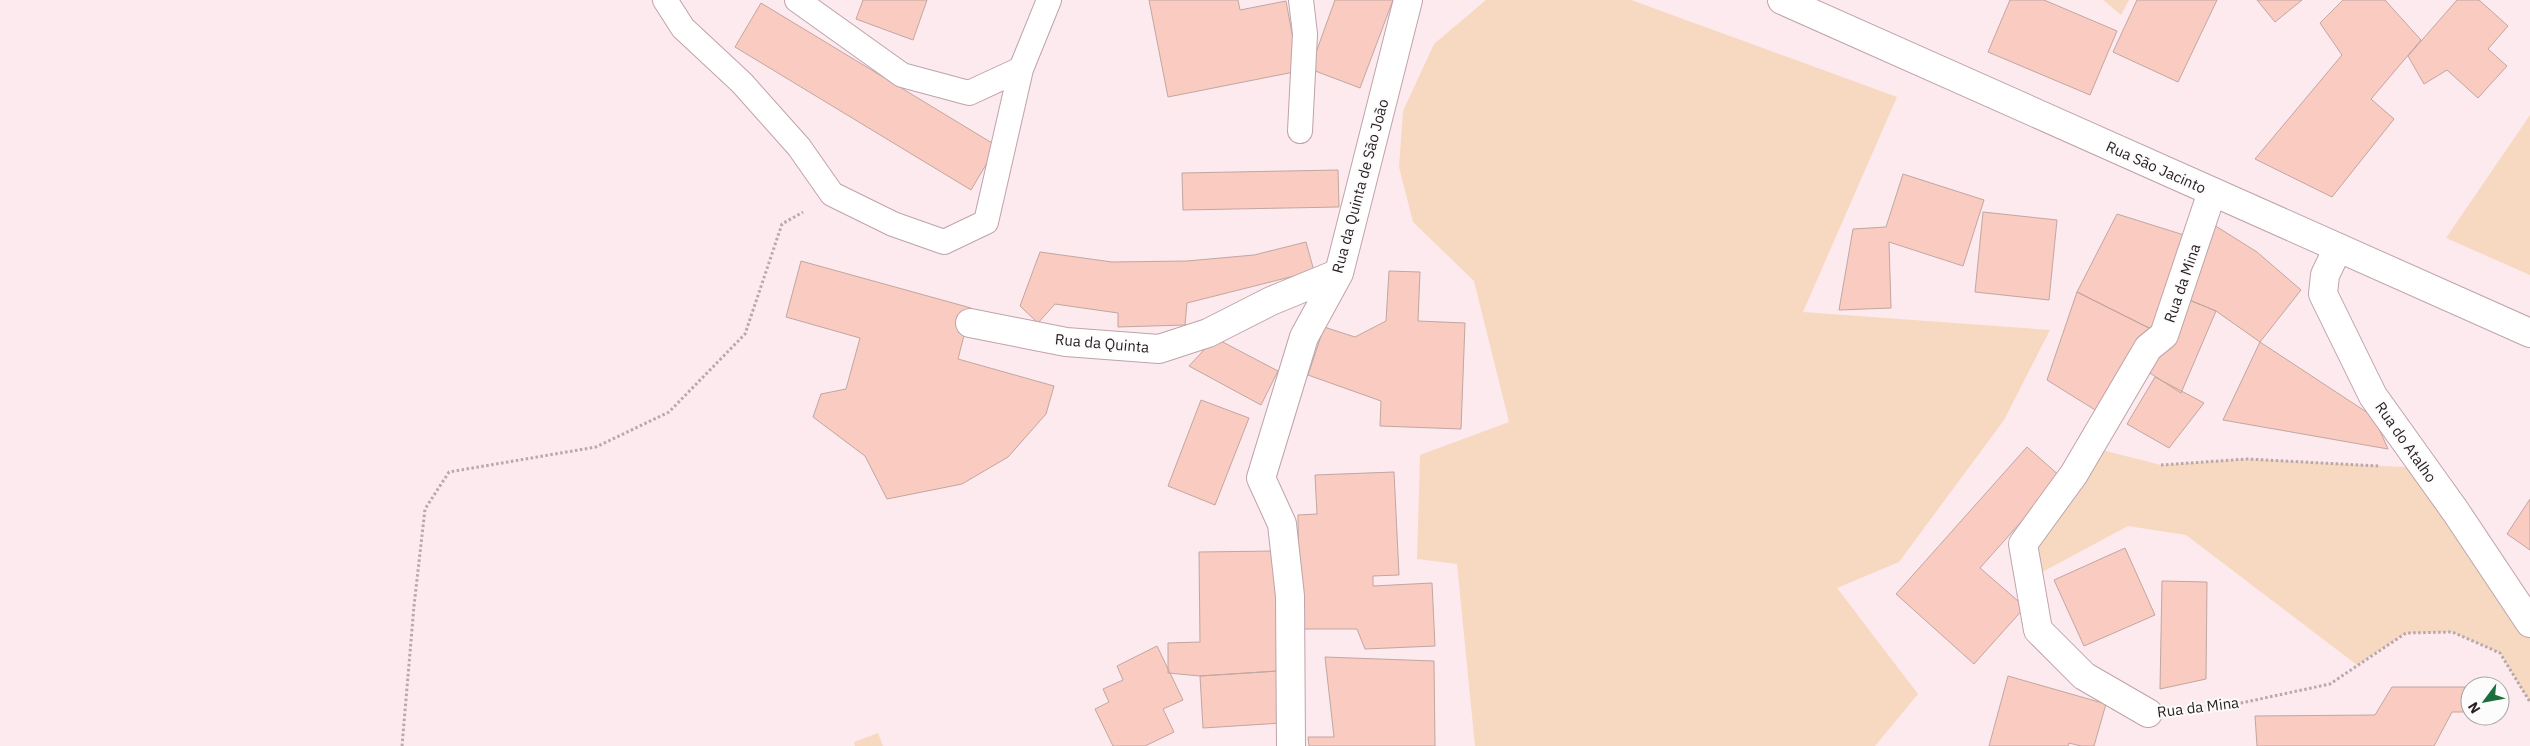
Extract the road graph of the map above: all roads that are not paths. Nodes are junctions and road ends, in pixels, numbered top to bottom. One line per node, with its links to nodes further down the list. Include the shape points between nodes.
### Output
1 (665, 0): 7 (lane, via 683,28 742,83 799,147 832,194 893,224 944,242 986,222)
2 (796, 0): 7 (lane, via 902,75 969,93)
3 (1049, 0): 7 (lane)
4 (1301, 0): 8 (lane, via 1305,34)
5 (1408, 0): 11 (street, Rua da Quinta de São João)
6 (1782, 0): 9 (street, Rua São Jacinto)
7 (1021, 68)
8 (1300, 131)
9 (2212, 192): 10 (street, Rua São Jacinto); 15 (street, Rua da Mina, via 2164,334 2148,348 2074,474 2023,544 2038,630 2084,676)
10 (2338, 248): 13 (street, Rua São Jacinto); 14 (street, Rua do Atalho, via 2326,275 2323,294 2373,396)
11 (1340, 273): 12 (street, Rua da Quinta, via 1272,301 1208,333 1159,348 1066,342); 16 (street, Rua da Quinta de São João, via 1304,337 1261,478 1282,524 1290,596)
12 (970, 323)
13 (2530, 333)
14 (2530, 623)
15 (2148, 713)
16 (1291, 746)

